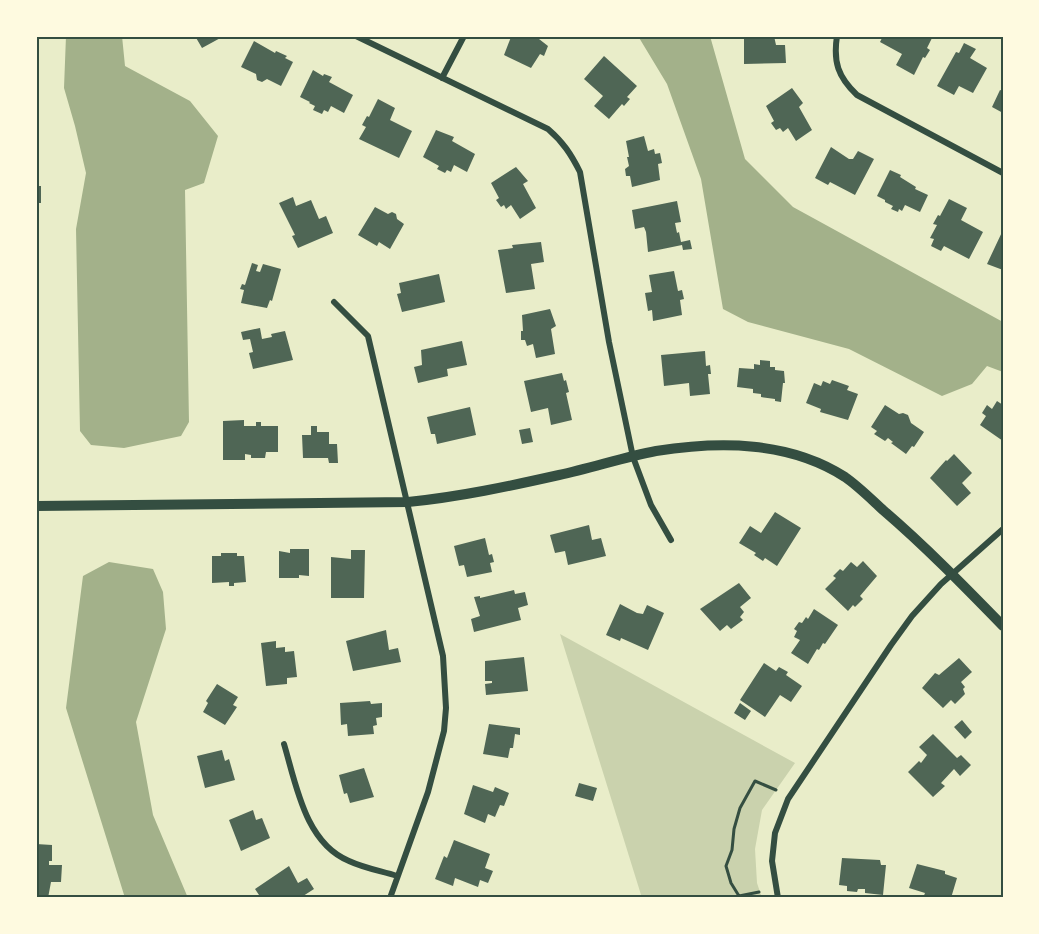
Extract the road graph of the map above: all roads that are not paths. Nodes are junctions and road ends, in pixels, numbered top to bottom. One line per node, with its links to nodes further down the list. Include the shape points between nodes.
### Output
1 (356, 36): 4 (street)
2 (464, 36): 4 (street)
3 (837, 36): 5 (street, via 840,74 857,95)
4 (442, 78): 7 (street, via 548,129 570,152 580,172)
5 (1003, 173)
6 (334, 302): 8 (street, via 368,336)
7 (633, 457): 8 (street, via 560,475); 11 (street, via 651,505); 12 (street, via 693,447 741,445 797,455 846,478)
8 (408, 502): 9 (street); 15 (street, via 443,656 446,708 428,792)
9 (36, 506)
10 (1003, 529): 12 (street)
11 (671, 540)
12 (952, 574): 13 (street); 17 (street, via 912,616 788,799 775,833 772,861)
13 (1003, 626)
14 (284, 744): 15 (street, via 306,816 323,843 347,861)
15 (397, 876): 16 (street)
16 (390, 898)
17 (778, 898)

